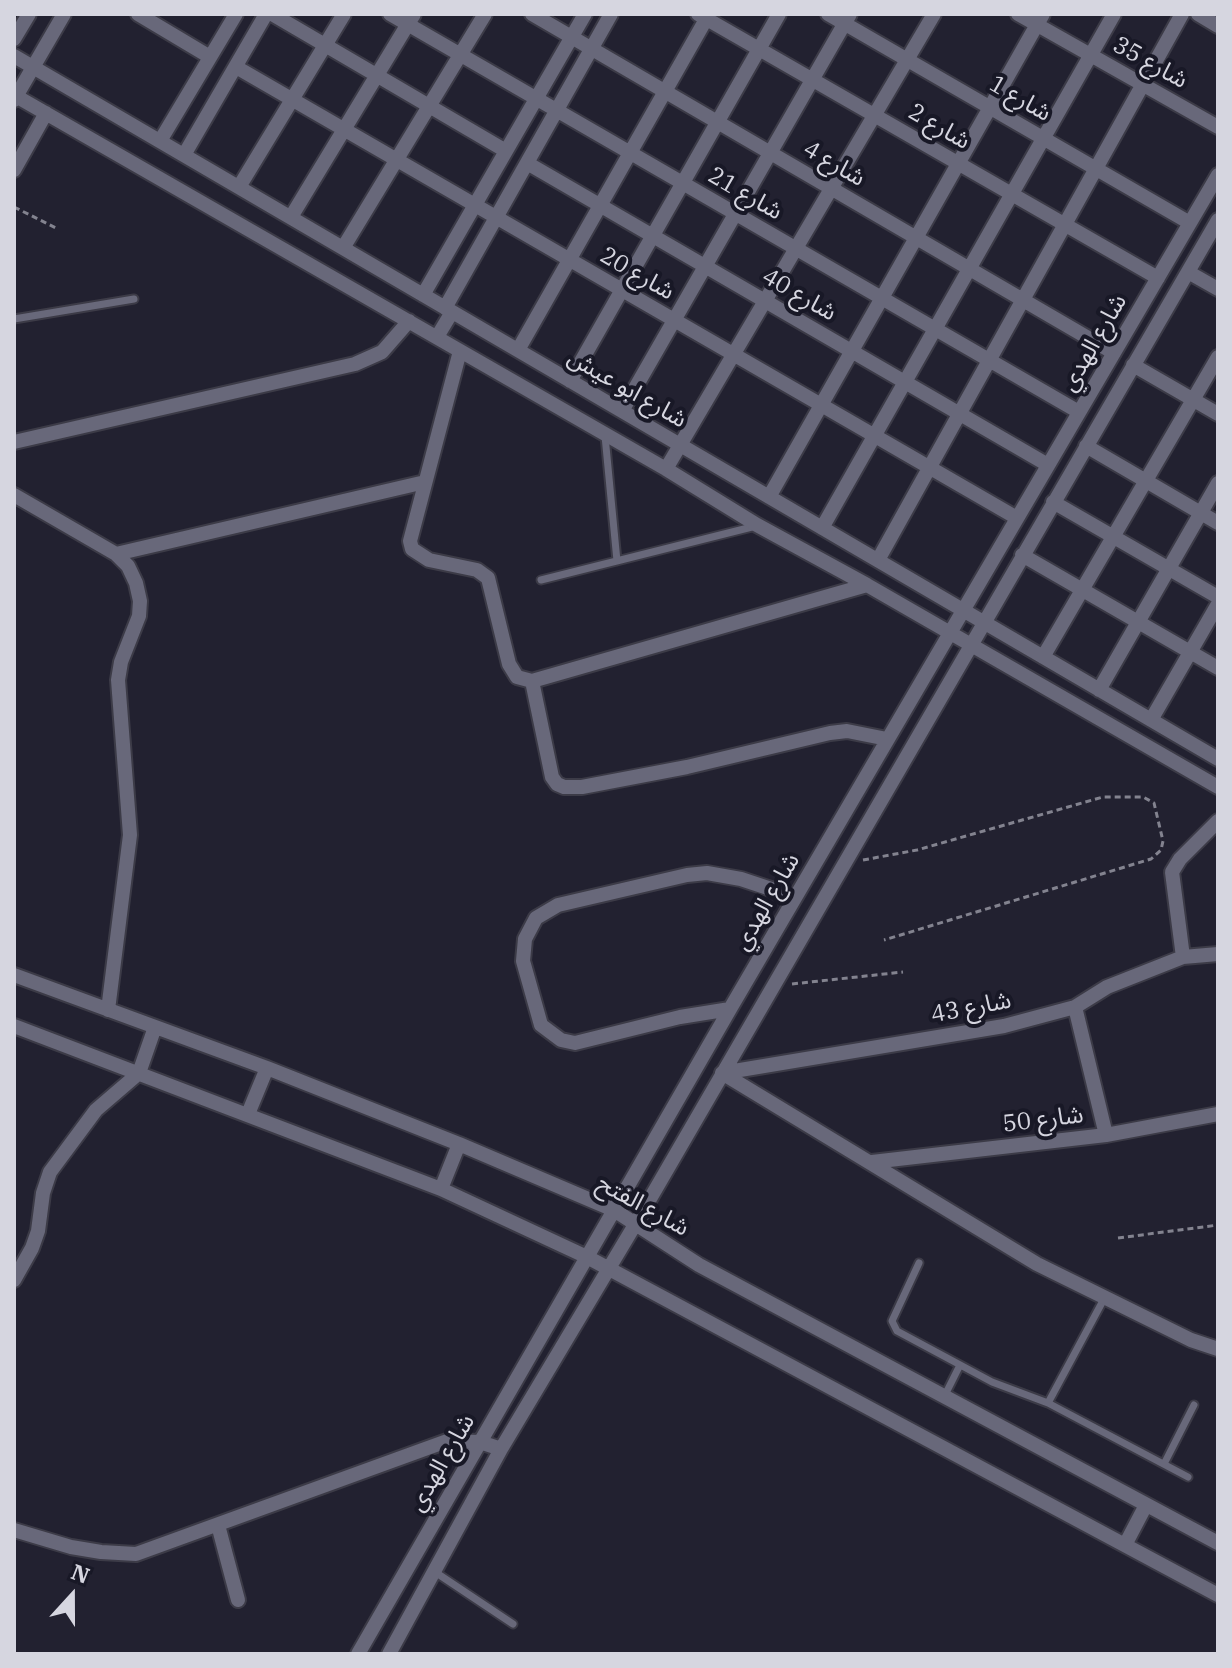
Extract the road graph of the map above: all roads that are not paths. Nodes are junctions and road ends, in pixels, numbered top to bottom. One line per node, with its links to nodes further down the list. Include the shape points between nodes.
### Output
1 (29, 14): 25 (street)
2 (64, 14): 34 (street)
3 (138, 14): 32 (street)
4 (236, 14): 32 (street)
5 (269, 14): 26 (street); 35 (street)
6 (344, 14): 26 (street)
7 (390, 14): 20 (street, شارع 21)
8 (485, 14): 29 (street)
9 (532, 14): 24 (street, شارع 4)
10 (585, 14): 24 (street)
11 (611, 14): 27 (street)
12 (779, 14): 28 (street)
13 (828, 14): 21 (street, شارع 1)
14 (934, 14): 33 (street)
15 (1018, 14): 22 (street, شارع 35)
16 (1114, 14): 30 (street)
17 (1182, 14): 38 (street)
18 (1198, 14): 23 (street)
19 (705, 16): 28 (street, شارع 2); 39 (street)
20 (410, 19): 29 (street, شارع 21); 36 (street)
21 (847, 19): 33 (street, شارع 1); 37 (street)
22 (1040, 19): 30 (street, شارع 35); 44 (street)
23 (1218, 26)
24 (572, 37): 27 (street, شارع 4); 41 (street)
25 (14, 39)
26 (325, 45): 36 (street); 42 (street)
27 (592, 49): 39 (street, شارع 4); 45 (street)
28 (759, 49): 37 (street, شارع 2); 48 (street)
29 (460, 55): 41 (street, شارع 21); 43 (street)
30 (1091, 55): 38 (street, شارع 35); 51 (street)
31 (14, 56): 34 (street, شارع ابو عيش)
32 (210, 57): 52 (street)
33 (907, 60): 44 (street, شارع 1); 47 (street)
34 (33, 67): 40 (street); 52 (street, شارع ابو عيش)
35 (236, 67): 42 (street, شارع 20); 56 (street)
36 (377, 75): 43 (street); 50 (street)
37 (812, 79): 47 (street, شارع 2); 55 (street)
38 (1143, 84): 49 (street, شارع 35); 60 (street)
39 (665, 91): 48 (street, شارع 4); 54 (street)
40 (15, 97): 46 (street, شارع ابو عيش)
41 (536, 99): 45 (street, شارع 21); 53 (street)
42 (292, 100): 50 (street, شارع 20); 64 (street)
43 (429, 106): 53 (street); 57 (street)
44 (990, 108): 51 (street, شارع 1); 59 (street)
45 (557, 111): 54 (street, شارع 21); 58 (street)
46 (46, 113): 61 (street); 94 (street, شارع ابو عيش)
47 (874, 115): 59 (street, شارع 2); 65 (street)
48 (718, 122): 55 (street, شارع 4); 63 (street)
49 (1218, 127)
50 (344, 129): 57 (street, شارع 20); 70 (street)
51 (1044, 138): 60 (street, شارع 1); 66 (street)
52 (160, 141): 56 (street, شارع ابو عيش)
53 (506, 151): 67 (street)
54 (630, 153): 63 (street, شارع 21); 68 (street)
55 (770, 153): 65 (street, شارع 4); 69 (street)
56 (184, 155): 64 (street, شارع ابو عيش)
57 (396, 160): 67 (street, شارع 20); 77 (street)
58 (527, 163): 68 (street, شارع 40); 71 (street)
59 (958, 163): 66 (street, شارع 2); 76 (street)
60 (1096, 169): 73 (street, شارع 1); 74 (street)
61 (14, 170)
62 (1218, 175): 73 (street, شارع الهدي)
63 (683, 183): 69 (street, شارع 21); 75 (street)
64 (239, 187): 70 (street, شارع ابو عيش)
65 (831, 188): 76 (street, شارع 4); 78 (street)
66 (1012, 194): 74 (street, شارع 2); 81 (street)
67 (475, 205): 71 (street, شارع 20); 86 (street)
68 (600, 205): 75 (street, شارع 40); 79 (street)
69 (736, 214): 78 (street, شارع 21); 80 (street)
70 (291, 217): 77 (street, شارع ابو عيش)
71 (496, 218): 79 (street, شارع 20); 91 (street)
72 (1218, 220): 82 (street, شارع الهدي)
73 (1190, 223): 83 (street, شارع الهدي)
74 (1065, 225): 83 (street, شارع 2); 89 (street)
75 (653, 236): 80 (street, شارع 40); 85 (street)
76 (916, 238): 81 (street, شارع 4); 87 (street)
77 (343, 248): 86 (street, شارع ابو عيش)
78 (796, 248): 87 (street, شارع 21); 90 (street)
79 (569, 260): 85 (street, شارع 20); 97 (street)
80 (705, 266): 90 (street, شارع 40); 93 (street)
81 (969, 269): 89 (street, شارع 4); 95 (street)
82 (1188, 272): 84 (street); 104 (street, شارع الهدي)
83 (1158, 278): 100 (street, شارع الهدي)
84 (1218, 289)
85 (622, 290): 93 (street, شارع 20); 105 (street)
86 (423, 295): 91 (street, شارع ابو عيش)
87 (882, 298): 95 (street, شارع 21); 99 (street)
88 (134, 299): 92 (lane)
89 (1023, 300): 100 (street, شارع 4); 103 (street)
90 (765, 301): 99 (street, شارع 40); 101 (street)
91 (448, 310): 96 (street); 97 (street, شارع ابو عيش)
92 (14, 319)
93 (674, 320): 101 (street, شارع 20); 109 (street)
94 (409, 321): 96 (street, شارع ابو عيش); 115 (street, via 382,352 355,364)
95 (935, 329): 103 (street, شارع 21); 106 (street)
96 (437, 337): 98 (street, شارع ابو عيش)
97 (518, 350): 105 (street, شارع ابو عيش)
98 (460, 351): 113 (street, شارع ابو عيش); 122 (street)
99 (852, 351): 106 (street, شارع 40); 108 (street)
100 (1114, 353): 110 (street, شارع الهدي)
101 (733, 354): 108 (street, شارع 20); 116 (street)
102 (1218, 357): 107 (street)
103 (989, 360): 110 (street, شارع 21); 111 (street)
104 (1133, 365): 107 (street); 117 (street, شارع الهدي)
105 (570, 381): 109 (street, شارع ابو عيش)
106 (905, 382): 111 (street, شارع 40); 114 (street)
107 (1193, 400): 112 (street); 121 (street)
108 (821, 405): 114 (street, شارع 20); 125 (street)
109 (622, 411): 116 (street, شارع ابو عيش)
110 (1079, 412): 118 (street, شارع الهدي)
111 (960, 414): 118 (street, شارع 40); 119 (street)
112 (1218, 414)
113 (605, 436): 120 (street, شارع ابو عيش); 136 (lane)
114 (874, 436): 119 (street, شارع 20); 131 (street)
115 (14, 442)
116 (680, 445): 120 (street); 125 (street, شارع ابو عيش)
117 (1086, 446): 121 (street); 126 (street, شارع الهدي)
118 (1048, 465): 128 (street, شارع الهدي)
119 (929, 468): 128 (street, شارع 20); 135 (street)
120 (666, 469): 130 (street, شارع ابو عيش)
121 (1145, 481): 127 (street); 132 (street)
122 (425, 482): 133 (street); 151 (street, via 412,549 429,560 477,570 488,578 513,672)
123 (1218, 483): 127 (street)
124 (14, 495): 133 (street)
125 (769, 497): 131 (street, شارع ابو عيش)
126 (1053, 502): 132 (street); 134 (street, شارع الهدي)
127 (1201, 513): 129 (street); 137 (street)
128 (1017, 518): 143 (street, شارع الهدي)
129 (1218, 523)
130 (757, 525): 136 (lane); 139 (street, شارع ابو عيش)
131 (822, 528): 135 (street, شارع ابو عيش)
132 (1113, 537): 137 (street); 140 (street)
133 (116, 554): 164 (street, via 128,566 140,601 118,680 130,835)
134 (1022, 555): 140 (street); 144 (street, شارع الهدي)
135 (878, 560): 143 (street, شارع ابو عيش)
136 (617, 561): 138 (lane)
137 (1169, 569): 141 (street); 145 (street)
138 (541, 580)
139 (867, 585): 146 (street, شارع ابو عيش); 151 (street)
140 (1082, 590): 145 (street); 149 (street)
141 (1218, 597)
142 (1218, 604): 148 (street)
143 (963, 610): 144 (street, شارع ابو عيش); 146 (street, شارع الهدي)
144 (983, 622): 147 (street, شارع الهدي); 149 (street, شارع ابو عيش)
145 (1139, 622): 148 (street); 152 (street)
146 (950, 632): 147 (street, شارع ابو عيش); 154 (street, شارع الهدي)
147 (970, 644): 156 (street, شارع ابو عيش); 169 (street, شارع الهدي)
148 (1191, 652): 150 (street); 153 (street)
149 (1043, 657): 152 (street, شارع ابو عيش)
150 (1218, 668)
151 (532, 681): 154 (street, via 552,777 564,787 687,767 830,733)
152 (1099, 690): 153 (street, شارع ابو عيش)
153 (1151, 720): 155 (street, شارع ابو عيش)
154 (887, 739): 158 (street, شارع الهدي)
155 (1218, 759)
156 (1218, 787)
157 (1218, 821): 160 (street, via 1172,872)
158 (795, 897): 163 (street, شارع الهدي); 163 (street, via 741,879 687,875 558,905 536,918 525,939 523,961 541,1025 561,1040 575,1043)
159 (1218, 954): 160 (street, شارع 43)
160 (1183, 957): 162 (street, شارع 43, via 1107,987)
161 (14, 975): 164 (street, شارع الفتح)
162 (1075, 1007): 169 (street, شارع 43, via 1004,1026); 172 (street)
163 (730, 1009): 176 (street, شارع الهدي)
164 (108, 1010): 166 (street, شارع الفتح)
165 (14, 1026): 168 (street)
166 (155, 1027): 167 (street, شارع الفتح); 168 (street)
167 (267, 1068): 170 (street); 173 (street, شارع الفتح)
168 (139, 1073): 170 (street); 181 (street, via 96,1110 50,1172 38,1231)
169 (722, 1073): 174 (street); 177 (street, شارع الهدي)
170 (248, 1114): 175 (street)
171 (1218, 1114): 172 (street, شارع 50)
172 (1106, 1135): 174 (street, شارع 50)
173 (459, 1144): 175 (street); 176 (street, شارع الفتح)
174 (872, 1162): 182 (street, via 1037,1264)
175 (441, 1189): 178 (street)
176 (614, 1210): 177 (street, شارع الفتح); 178 (street, شارع الهدي)
177 (636, 1223): 180 (street, شارع الهدي); 185 (street, شارع الفتح, via 699,1265)
178 (587, 1257): 180 (street); 188 (street, شارع الهدي)
179 (919, 1263): 184 (lane, via 892,1325)
180 (608, 1268): 189 (street, شارع الهدي); 196 (street)
181 (14, 1280)
182 (1105, 1297): 183 (street); 186 (lane)
183 (1218, 1349)
184 (960, 1365): 185 (lane); 186 (lane)
185 (944, 1397): 192 (street, شارع الفتح)
186 (1048, 1403): 190 (lane)
187 (1194, 1405): 190 (lane)
188 (480, 1442): 189 (street); 193 (street, via 447,1441); 201 (street, شارع الهدي)
189 (501, 1449): 197 (street, شارع الهدي)
190 (1164, 1464): 191 (lane)
191 (1188, 1477)
192 (1146, 1505): 195 (street, شارع الفتح); 196 (street)
193 (218, 1525): 194 (street, via 136,1554 71,1547); 199 (street)
194 (14, 1530)
195 (1218, 1543)
196 (1125, 1545): 198 (street)
197 (435, 1572): 200 (lane); 202 (street, شارع الهدي)
198 (1218, 1595)
199 (238, 1600)
200 (513, 1624)
201 (358, 1654)
202 (389, 1654)

